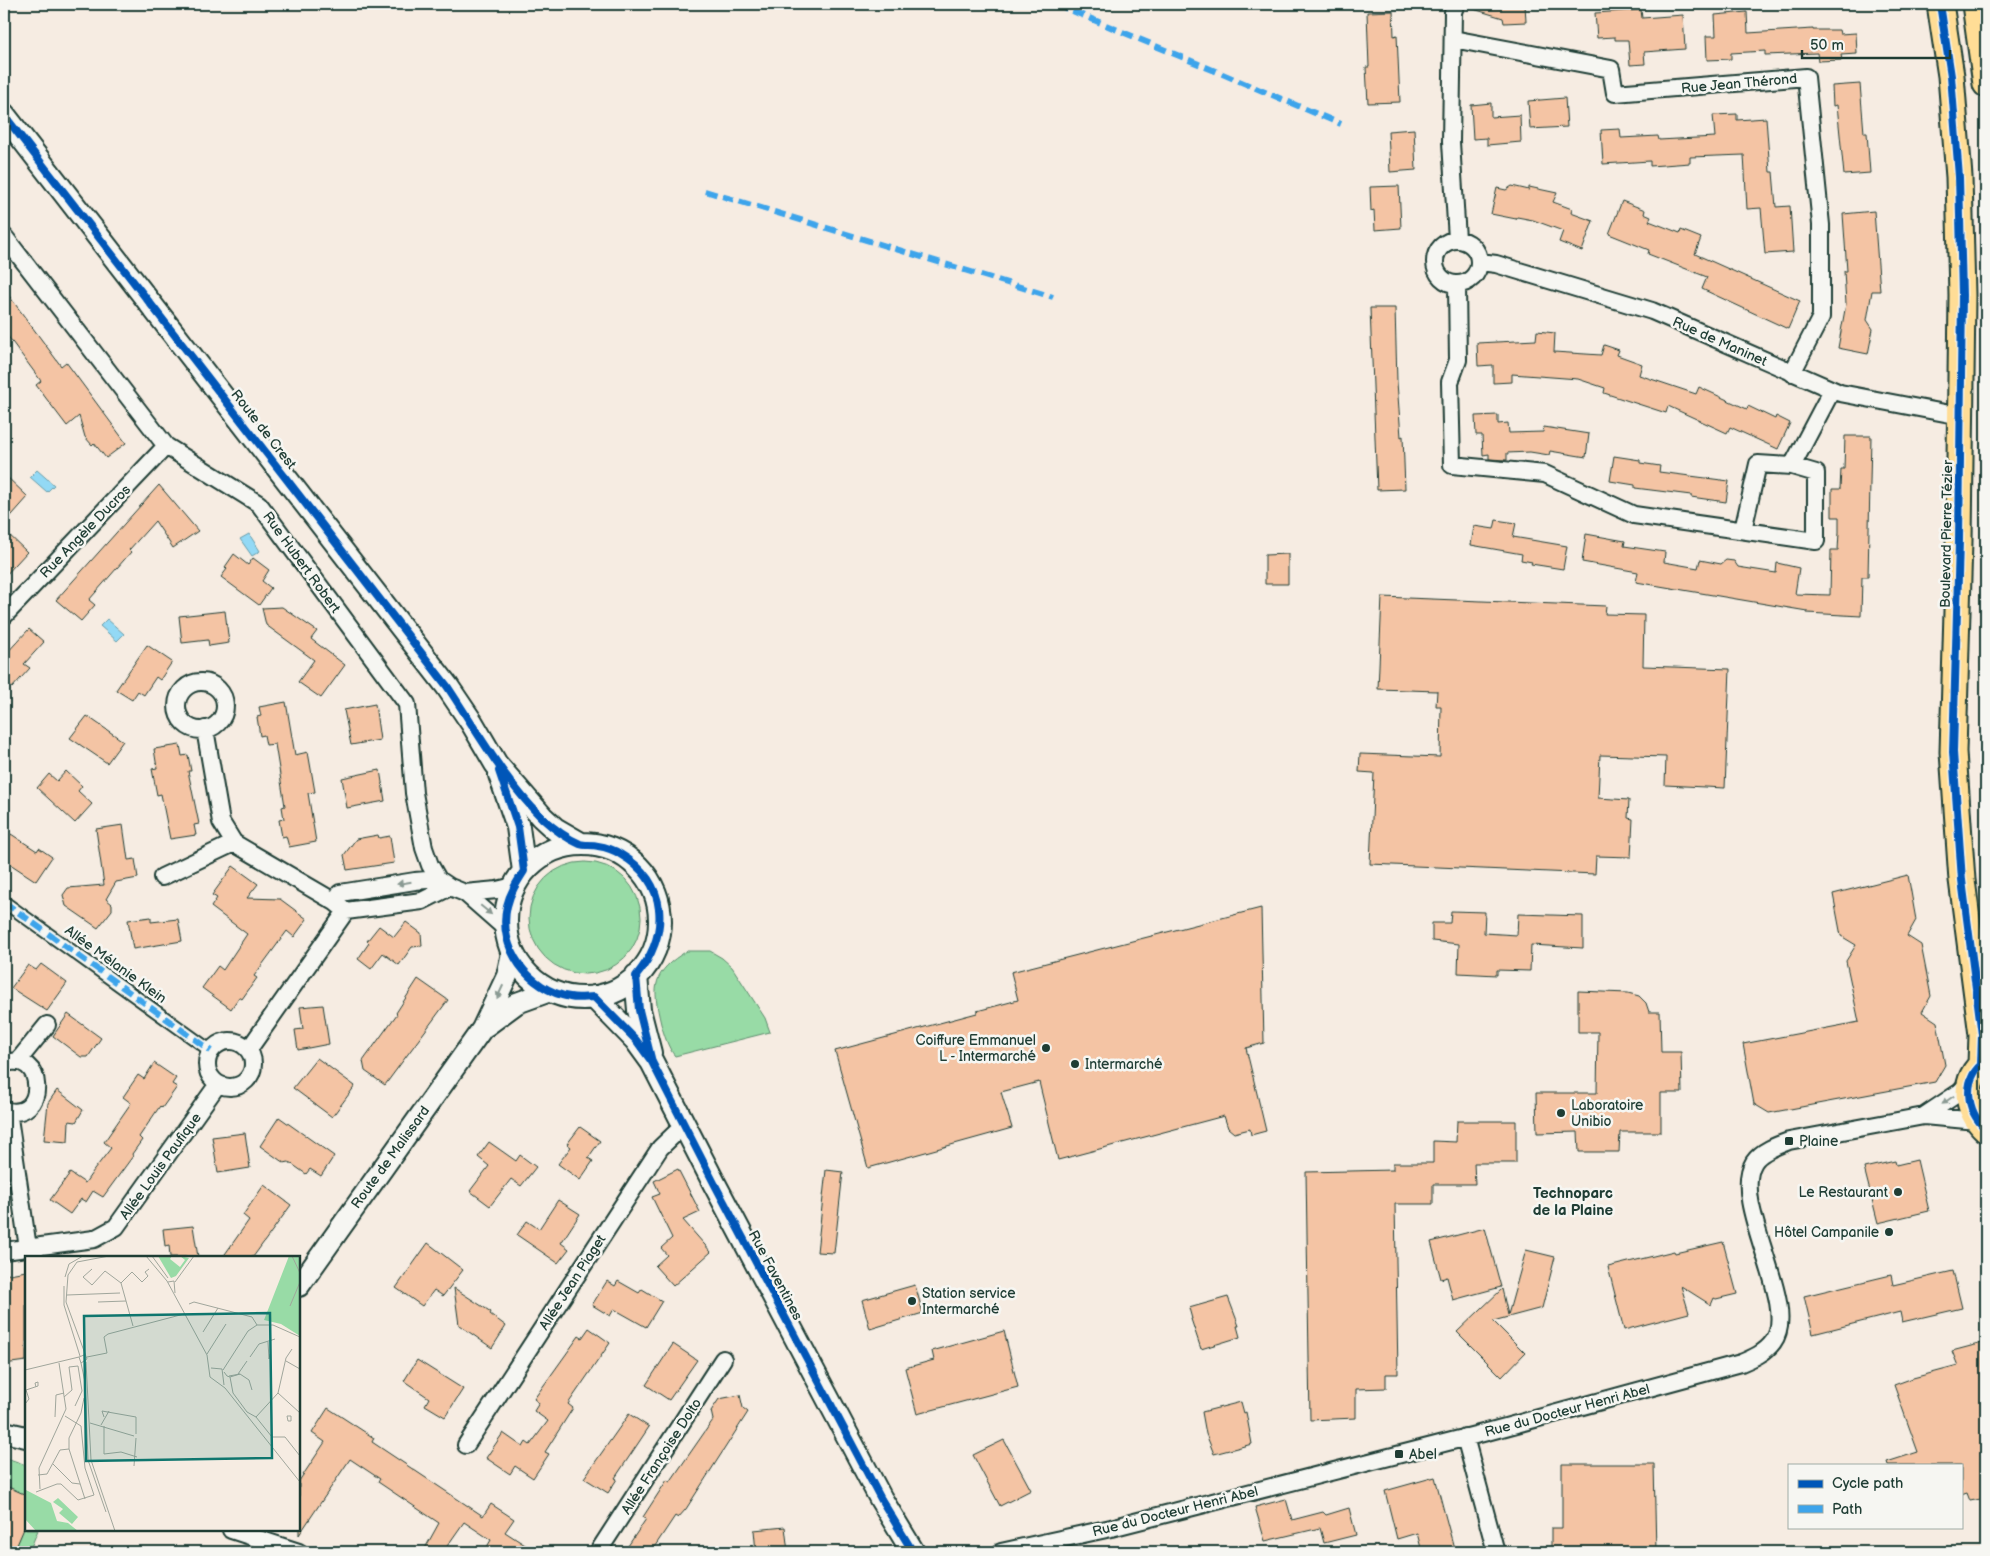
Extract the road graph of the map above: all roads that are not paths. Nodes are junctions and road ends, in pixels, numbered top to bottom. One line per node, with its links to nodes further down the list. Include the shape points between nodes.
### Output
1 (1456, 4): 4 (street)
2 (1940, 4): 13 (main road, Boulevard Pierre Tézier, via 1959,177)
3 (1975, 4): 5 (main road)
4 (1453, 39): 8 (street, via 1451,142); 11 (street, Rue Jean Thérond, via 1611,69 1615,93 1806,77 1821,225 1821,317)
5 (1986, 84)
6 (4, 115): 19 (main road, Route de Crest, via 447,686)
7 (4, 236): 14 (street, Rue Hubert Robert)
8 (1456, 239): 9 (street, via 1473,246); 10 (street, via 1440,246 1434,262 1440,279)
9 (1480, 262): 10 (street, via 1473,278); 11 (street, Rue de Maninet, via 1652,311)
10 (1457, 286): 16 (street, via 1458,360 1450,382 1452,466 1544,474 1634,516)
11 (1792, 372): 12 (street, Rue de Maninet)
12 (1832, 390): 13 (street, Rue de Maninet); 15 (street)
13 (1961, 414): 38 (main road, Boulevard Pierre Tézier, via 1953,752 1962,880 1982,1035)
14 (166, 446): 17 (street, Rue Angèle Ducros); 24 (street, Rue Hubert Robert, via 259,504 407,704 414,793 424,848 430,865)
15 (1792, 466): 16 (street, via 1758,464); 16 (street, via 1816,473 1816,541)
16 (1742, 530)
17 (4, 616)
18 (206, 729): 20 (street, via 221,822)
19 (496, 764): 21 (main road, via 542,817); 23 (main road, via 518,827)
20 (234, 843): 22 (street); 26 (street)
21 (581, 844): 23 (main road, via 559,848 540,857); 29 (main road, via 618,853 636,865 654,892 660,928 648,962)
22 (162, 877)
23 (519, 878): 24 (street, via 496,890); 27 (main road, via 507,907)
24 (451, 886): 26 (street, via 416,881 340,893); 27 (street, one-way to 27)
25 (4, 902): 35 (street, Allée Mélanie Klein)
26 (340, 907): 34 (street)
27 (506, 929): 28 (main road)
28 (512, 953): 30 (main road, via 534,981); 33 (street, Route de Malissard, one-way to 33, via 507,976)
29 (636, 976): 31 (main road, via 617,990); 36 (main road, Rue Faventines, via 639,1010)
30 (550, 991): 31 (main road, via 571,998); 33 (street, Route de Malissard, via 517,1004)
31 (594, 997): 36 (main road, Rue Faventines, via 636,1040)
32 (46, 1025): 37 (street)
33 (482, 1029): 46 (street, Route de Malissard)
34 (248, 1049): 35 (street, via 232,1040); 39 (street, via 254,1063 251,1076 230,1088)
35 (211, 1050): 39 (street, via 207,1064 210,1075)
36 (652, 1062): 42 (main road, Rue Faventines)
37 (11, 1063): 40 (street, via 31,1069 38,1087 36,1095 25,1108)
38 (1979, 1069): 41 (street, Rue du Docteur Henri Abel, one-way to 41); 43 (main road, Boulevard Pierre Tézier, via 1969,1096 1971,1109)
39 (218, 1084): 44 (street, Allée Louis Paufique, via 116,1227 94,1239)
40 (6, 1110): 44 (street)
41 (1924, 1116): 43 (street, Rue du Docteur Henri Abel); 50 (street, Rue du Docteur Henri Abel, via 1789,1141 1754,1160 1748,1186 1751,1204 1780,1316 1777,1336 1759,1355 1731,1366)
42 (684, 1125): 51 (street, Allée Jean Piaget, via 660,1148); 52 (main road, Rue Faventines)
43 (1982, 1125)
44 (28, 1248): 45 (street, Allée Louis Paufique)
45 (4, 1252)
46 (300, 1285)
47 (723, 1359): 55 (street, Allée Françoise Dolto)
48 (4, 1432): 49 (street)
49 (25, 1437)
50 (1465, 1437): 58 (street, Rue du Docteur Henri Abel, via 1111,1528); 59 (street)
51 (466, 1445)
52 (880, 1499): 56 (main road, Rue Faventines); 57 (main road, Rue Faventines)
53 (234, 1531): 54 (street)
54 (298, 1552)
55 (598, 1552)
56 (902, 1552)
57 (913, 1552)
58 (1001, 1552)
59 (1496, 1552)

